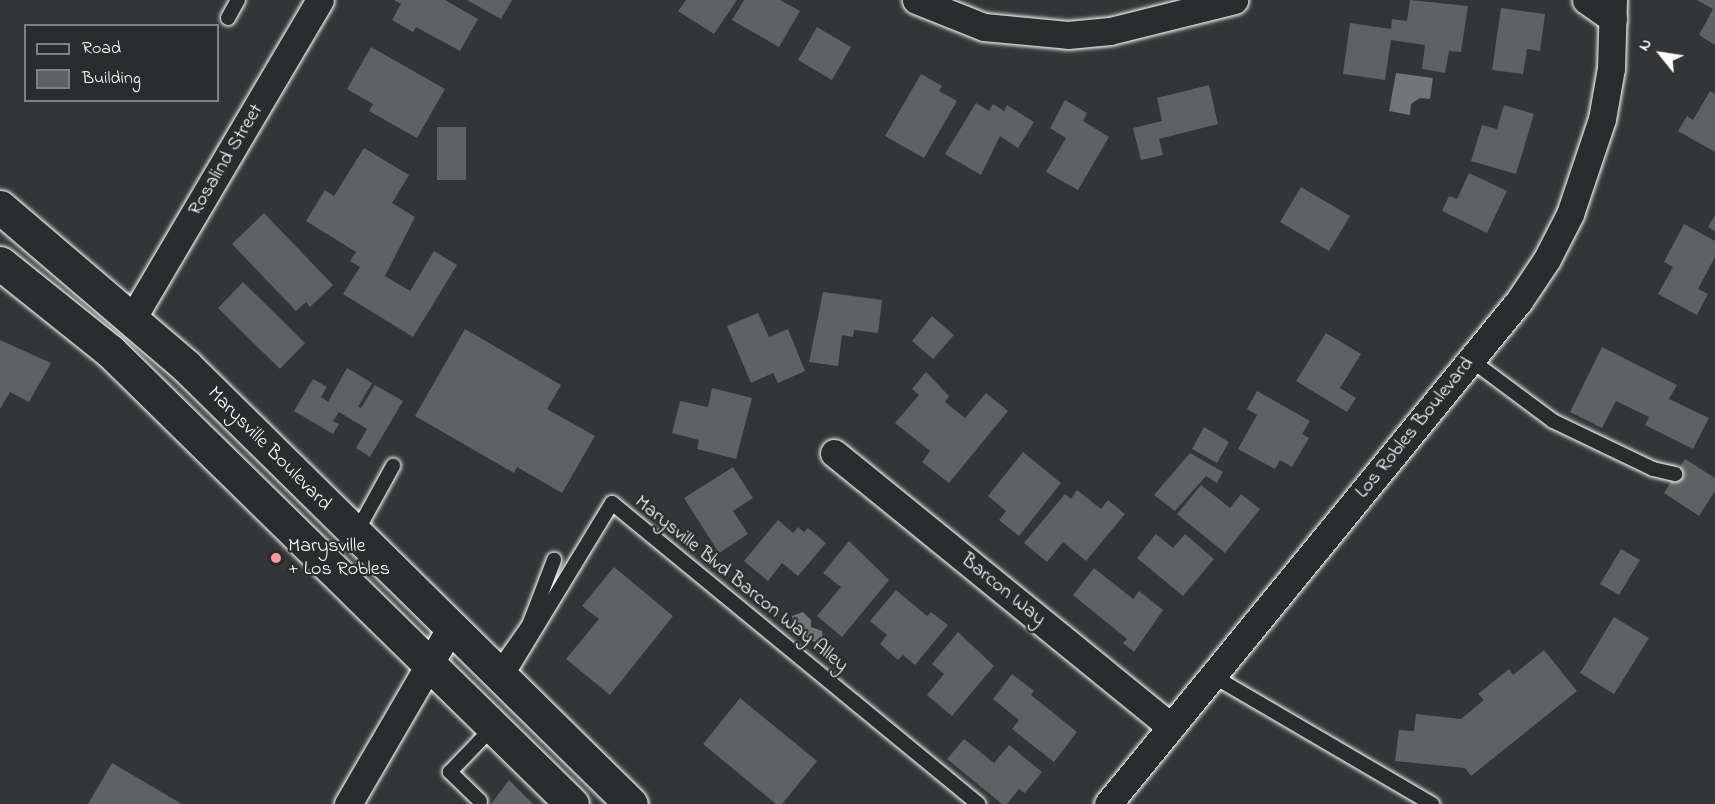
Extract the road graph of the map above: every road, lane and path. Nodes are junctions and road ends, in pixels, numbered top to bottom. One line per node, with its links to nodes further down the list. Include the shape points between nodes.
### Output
1 (238, 0): 7 (lane)
2 (320, 0): 10 (street, Rosalind Street)
3 (916, 0): 4 (street, via 984,27 1068,35 1110,31)
4 (1234, 0)
5 (1586, 0): 6 (street)
6 (1613, 9): 12 (street, Los Robles Boulevard, via 1602,119 1570,214 1519,301)
7 (228, 18)
8 (0, 207): 10 (main road, Marysville Boulevard)
9 (0, 262): 11 (main road, Marysville Boulevard)
10 (132, 319): 11 (main road); 16 (main road, Marysville Boulevard, via 186,366)
11 (110, 351): 19 (main road, Marysville Boulevard)
12 (1471, 360): 15 (lane, via 1552,421 1653,469); 21 (street, Los Robles Boulevard)
13 (834, 453): 23 (street, Barcon Way)
14 (393, 466): 16 (lane)
15 (1675, 474)
16 (355, 535): 18 (main road, Marysville Boulevard)
17 (554, 560): 20 (lane, via 529,625)
18 (451, 627): 19 (street); 20 (main road, Marysville Boulevard)
19 (430, 664): 22 (main road, Marysville Boulevard); 25 (street)
20 (500, 676): 27 (main road, Marysville Boulevard); 28 (lane, Marysville Blvd Barcon Way Alley, via 612,503)
21 (1213, 676): 23 (street, Los Robles Boulevard); 30 (lane)
22 (494, 726): 24 (lane, via 450,772); 26 (main road, Marysville Boulevard)
23 (1171, 727): 29 (street, Los Robles Boulevard)
24 (480, 801)
25 (348, 804)
26 (572, 804)
27 (631, 804)
28 (978, 804)
29 (1108, 804)
30 (1432, 804)

